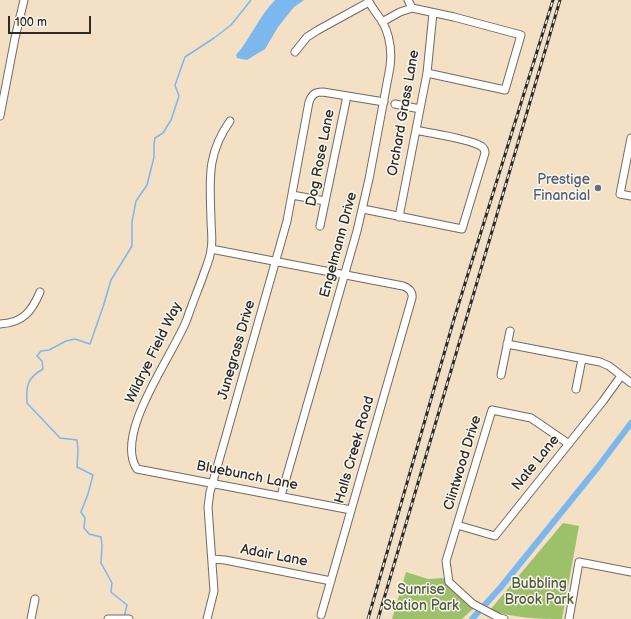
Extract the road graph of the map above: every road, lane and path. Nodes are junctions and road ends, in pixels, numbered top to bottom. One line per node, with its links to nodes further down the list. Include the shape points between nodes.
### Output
1 (24, 0): 9 (street)
2 (408, 0): 4 (street)
3 (368, 1): 6 (street, Engelmann Drive); 7 (street, via 307,37)
4 (412, 8): 5 (street); 6 (street)
5 (433, 13): 8 (street, Orchard Grass Lane); 8 (street, via 521,35 505,90)
6 (382, 22): 11 (street, Engelmann Drive, via 391,52)
7 (295, 52)
8 (427, 73): 13 (street, Orchard Grass Lane)
9 (2, 91): 14 (street)
10 (347, 96): 11 (street); 18 (street, Junegrass Drive, via 323,92 312,95); 20 (street, Dog Rose Lane)
11 (384, 102): 21 (street, Engelmann Drive)
12 (395, 104): 13 (street)
13 (420, 109): 16 (street, Orchard Grass Lane)
14 (0, 116)
15 (230, 121): 24 (street, via 217,142 211,164)
16 (416, 130): 22 (street, Orchard Grass Lane); 22 (street, via 464,140 481,146 485,149 485,154 462,229)
17 (631, 138): 19 (street, via 620,194)
18 (292, 195): 20 (street); 25 (street, Junegrass Drive)
19 (631, 196)
20 (325, 201): 23 (street, Dog Rose Lane)
21 (363, 209): 22 (street); 26 (street, Engelmann Drive)
22 (399, 216)
23 (320, 226)
24 (211, 250): 25 (street); 37 (street, Wildrye Field Way, via 184,327 143,403 133,435 131,452)
25 (276, 262): 26 (street); 38 (street, Junegrass Drive)
26 (344, 275): 39 (street, Engelmann Drive); 40 (street, Halls Creek Road, via 403,286 408,288 412,298)
27 (40, 292): 28 (street, via 32,308 24,316 11,323)
28 (0, 324)
29 (510, 331): 30 (street)
30 (507, 344): 31 (street); 32 (street)
31 (582, 358): 33 (street, via 609,366); 35 (street)
32 (501, 374)
33 (621, 376): 34 (street); 36 (street, Nate Lane)
34 (631, 383)
35 (576, 388)
36 (569, 444): 41 (street, Nate Lane, via 495,536); 41 (street, Clintwood Drive, via 531,418 492,410)
37 (137, 469): 38 (street, Bluebunch Lane)
38 (212, 483): 39 (street, Bluebunch Lane); 42 (street, Junegrass Drive, via 208,507)
39 (281, 496): 40 (street, Bluebunch Lane)
40 (351, 510): 44 (street, Halls Creek Road)
41 (457, 525): 51 (street, Clintwood Drive, via 446,561 449,582 473,604)
42 (212, 560): 44 (street, Adair Lane, via 225,560); 50 (street, Junegrass Drive, via 214,591)
43 (631, 572): 52 (street, via 579,562)
44 (331, 581): 46 (street, Halls Creek Road)
45 (35, 599): 47 (street)
46 (321, 615)
47 (32, 619)
48 (108, 619): 49 (street)
49 (129, 619)
50 (207, 619)
51 (504, 619)
52 (569, 619)

